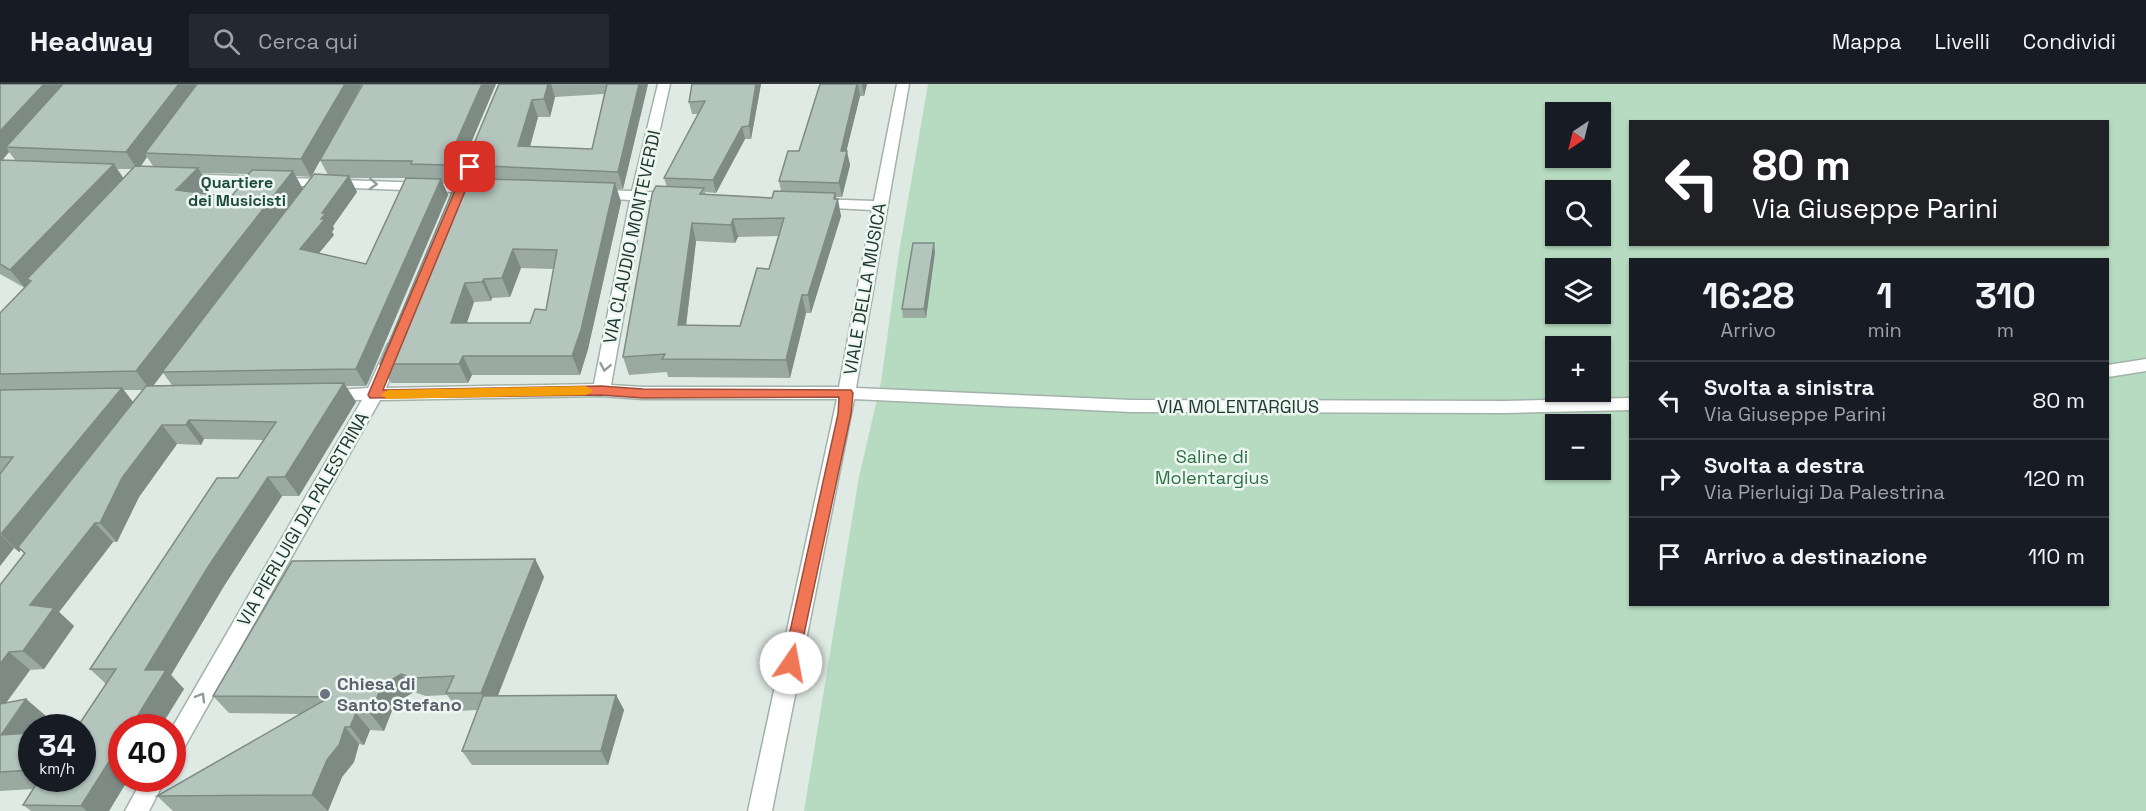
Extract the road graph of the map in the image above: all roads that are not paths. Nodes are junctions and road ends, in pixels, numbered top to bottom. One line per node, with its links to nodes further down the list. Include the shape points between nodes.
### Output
1 (664, 84): 10 (street, VIA CLAUDIO MONTEVERDI)
2 (903, 84): 15 (street, VIALE DELLA MUSICA)
3 (327, 165): 6 (street)
4 (470, 167): 7 (street)
5 (167, 177): 6 (street)
6 (318, 182): 7 (street, one-way to 7); 12 (street)
7 (461, 188): 8 (street); 14 (street)
8 (497, 190)
9 (579, 193): 10 (street)
10 (638, 195): 11 (street); 19 (street, VIA CLAUDIO MONTEVERDI, one-way to 19)
11 (695, 198)
12 (305, 200)
13 (798, 202): 15 (street)
14 (454, 206)
15 (879, 206): 20 (street, VIALE DELLA MUSICA)
16 (401, 332): 21 (street, VIA PIERLUIGI DA PALESTRINA)
17 (2146, 365): 18 (street)
18 (2109, 371)
19 (601, 390): 20 (street, VIA MOLENTARGIUS); 21 (street, VIA MOLENTARGIUS)
20 (846, 393): 23 (street, VIA MOLENTARGIUS, via 1131,406); 27 (street, VIALE DELLA MUSICA)
21 (374, 395): 22 (street, VIA MOLENTARGIUS); 24 (street, VIA PIERLUIGI DA PALESTRINA, one-way to 21)
22 (317, 396)
23 (1629, 404)
24 (186, 724)
25 (147, 792): 26 (street)
26 (137, 811)
27 (760, 811)

